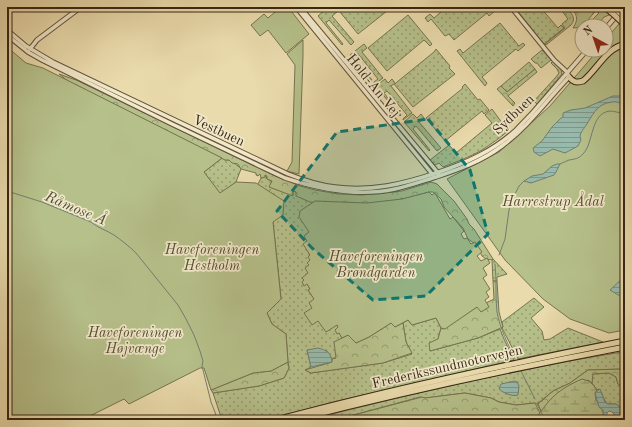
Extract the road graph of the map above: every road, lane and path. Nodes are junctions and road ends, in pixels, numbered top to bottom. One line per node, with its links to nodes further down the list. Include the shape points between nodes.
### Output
1 (81, 7): 13 (street)
2 (296, 7): 17 (street, Hold-An Vej)
3 (300, 7): 16 (street, Hold-An Vej)
4 (511, 7): 15 (street)
5 (605, 7): 7 (highway)
6 (624, 7): 8 (street)
7 (613, 8): 9 (highway, bridge)
8 (614, 19)
9 (624, 22)
10 (7, 30): 13 (street, Vestbuen)
11 (7, 35): 13 (street, Vestbuen)
12 (625, 44): 15 (highway, via 608,52 583,81 573,81)
13 (29, 50): 17 (street, Vestbuen, via 307,181 334,187 365,188 394,185)
14 (581, 58): 15 (street, Sydbuen)
15 (568, 75): 16 (street, Sydbuen, via 530,121 502,146 464,168)
16 (439, 174): 17 (street, Vestbuen)
17 (433, 176)
18 (625, 341): 20 (highway, Frederikssundmotorvejen, via 470,373)
19 (625, 348): 21 (highway, Frederikssundmotorvejen, via 472,377)
20 (276, 420)
21 (294, 420)

